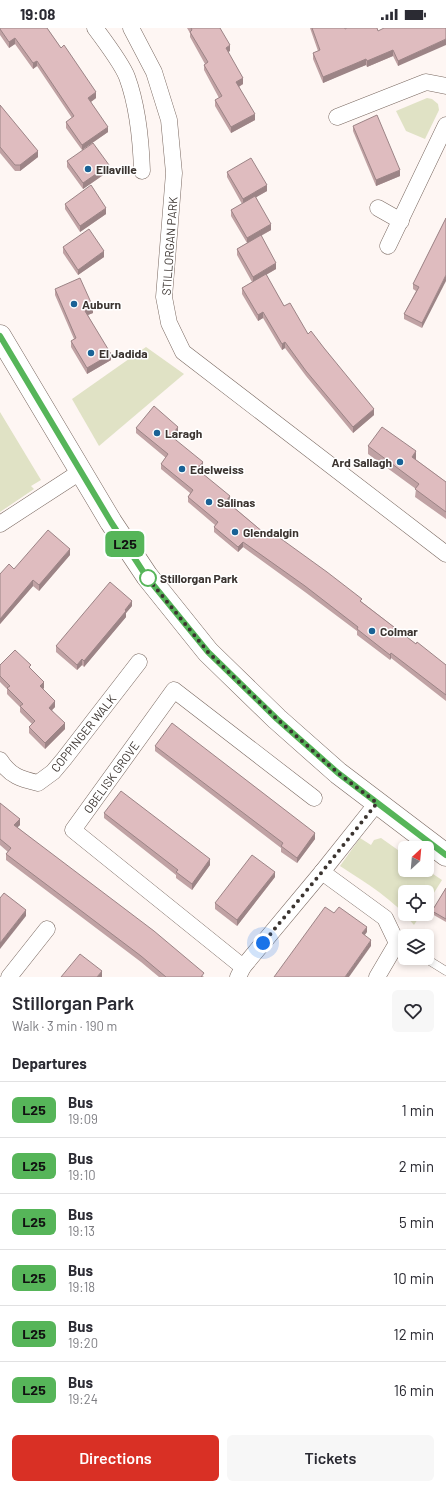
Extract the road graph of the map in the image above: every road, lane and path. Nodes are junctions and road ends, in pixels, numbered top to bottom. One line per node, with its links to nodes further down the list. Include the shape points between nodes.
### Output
1 (95, 28): 6 (street, via 127,76 136,112)
2 (131, 28): 13 (street, STILLORGAN PARK, via 154,72 168,120 174,173 164,297 170,323 183,352)
3 (446, 86): 4 (street, via 426,82)
4 (337, 117)
5 (446, 125): 8 (street)
6 (142, 171)
7 (378, 208): 8 (street)
8 (401, 220): 9 (street)
9 (388, 246)
10 (0, 336): 11 (main road)
11 (80, 472): 12 (street); 17 (main road, via 146,576 208,652 277,719 338,773)
12 (0, 524)
13 (446, 554)
14 (139, 662): 15 (street, COPPINGER WALK, via 64,760 38,783 19,778)
15 (0, 760)
16 (314, 798): 25 (street, OBELISK GROVE, via 174,690 73,830)
17 (377, 803): 18 (main road); 19 (street)
18 (446, 855)
19 (322, 872): 21 (street, via 385,918); 25 (street)
20 (47, 929): 26 (street)
21 (398, 940)
22 (398, 949): 27 (street)
23 (434, 964): 24 (lane)
24 (446, 971)
25 (240, 972)
26 (9, 977)
27 (377, 977)

